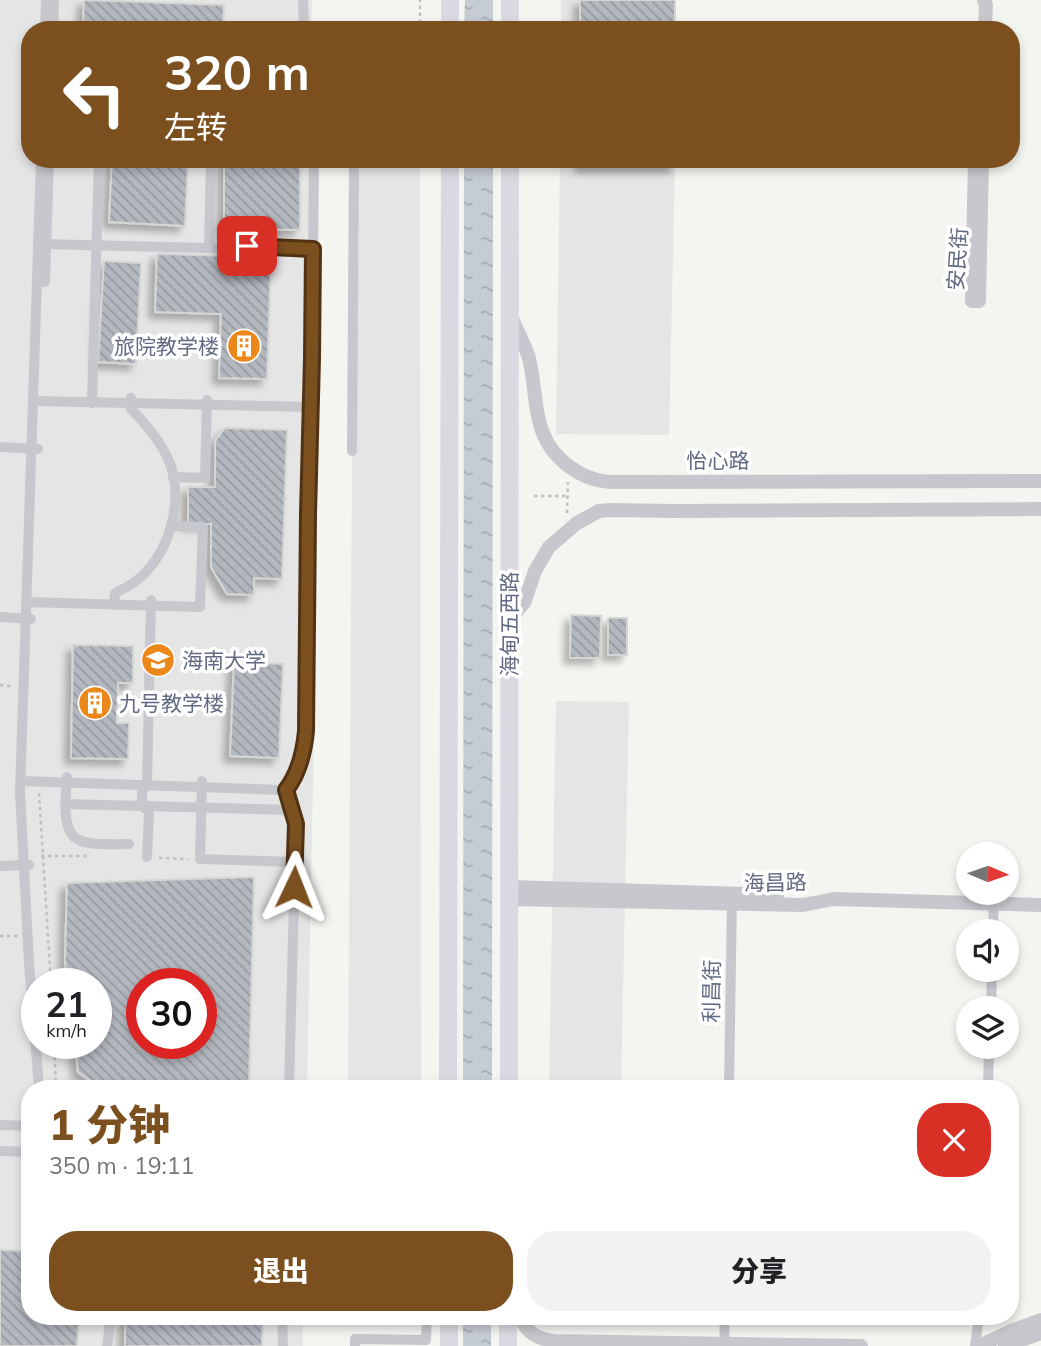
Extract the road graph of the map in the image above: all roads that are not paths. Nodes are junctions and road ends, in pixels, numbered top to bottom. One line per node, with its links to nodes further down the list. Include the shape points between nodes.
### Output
1 (46, 0): 8 (street)
2 (54, 0): 9 (street)
3 (305, 0): 10 (street)
4 (450, 0): 11 (main road)
5 (510, 0): 12 (main road)
6 (976, 0): 13 (street)
7 (984, 0): 14 (street)
8 (45, 21)
9 (53, 21)
10 (305, 21)
11 (450, 21)
12 (510, 21)
13 (978, 21)
14 (985, 21)
15 (41, 168): 26 (street)
16 (48, 168): 26 (street)
17 (93, 168): 27 (street)
18 (98, 168): 27 (street)
19 (209, 168): 28 (street)
20 (311, 168): 29 (street)
21 (354, 168): 38 (street)
22 (450, 168): 76 (main road)
23 (510, 168): 30 (main road, 海甸五西路)
24 (975, 168): 25 (street, 安民街, via 972,300 979,301)
25 (982, 168)
26 (43, 242): 27 (street); 31 (street)
27 (94, 244): 28 (street); 32 (street)
28 (207, 246): 29 (street)
29 (310, 251): 35 (street)
30 (509, 311): 40 (street, 怡心路, via 528,357 546,442 563,462 590,478 610,482); 48 (main road, 海甸五西路)
31 (37, 399): 32 (street); 37 (street)
32 (90, 400): 33 (street)
33 (131, 401): 34 (street); 39 (street, via 131,409 160,444)
34 (207, 402): 35 (street); 39 (street, via 205,478)
35 (308, 404): 53 (street, via 302,715 298,754)
36 (0, 450): 37 (street)
37 (35, 451): 43 (street)
38 (352, 451)
39 (173, 477): 42 (street)
40 (1041, 481)
41 (1041, 509): 48 (street, via 599,511 549,547 524,603)
42 (171, 526): 44 (street, via 147,572 115,593); 45 (street, via 202,527 201,601)
43 (29, 600): 44 (street); 47 (street)
44 (114, 602): 45 (street)
45 (154, 603): 51 (street)
46 (0, 617): 47 (street)
47 (29, 619): 49 (street)
48 (510, 619): 63 (main road, 海甸五西路)
49 (26, 779): 50 (street); 61 (street)
50 (66, 780): 51 (street); 54 (street)
51 (150, 783): 52 (street); 55 (street, via 142,792)
52 (202, 784): 53 (street); 56 (street)
53 (283, 787): 57 (street)
54 (66, 804): 55 (street); 58 (street, via 66,824 76,839)
55 (142, 806): 56 (street); 59 (street, via 149,812)
56 (201, 808): 57 (street); 60 (street, via 200,859)
57 (289, 810): 60 (street)
58 (129, 844)
59 (147, 858)
60 (292, 862): 75 (street)
61 (27, 865): 62 (street); 70 (street); 73 (street, via 29,963)
62 (0, 866)
63 (509, 893): 67 (street, 海昌路); 77 (main road, 海甸五西路)
64 (1041, 897): 66 (street, 海昌路)
65 (956, 898): 67 (street, 海昌路, via 835,893)
66 (1019, 898)
67 (732, 899): 78 (street, 利昌街)
68 (1019, 903): 69 (street, 海昌路)
69 (1041, 905)
70 (35, 968)
71 (41, 1059): 74 (street)
72 (989, 1059): 79 (street)
73 (41, 1080)
74 (42, 1080)
75 (286, 1080)
76 (448, 1080)
77 (509, 1080)
78 (729, 1080)
79 (988, 1080)
80 (0, 1125): 81 (street)
81 (21, 1126)
82 (0, 1152): 83 (street)
83 (21, 1152)
84 (1041, 1320): 103 (street)
85 (110, 1325): 96 (street)
86 (116, 1325): 97 (street)
87 (285, 1325): 98 (street)
88 (427, 1325): 99 (street, via 426,1340 355,1339)
89 (449, 1325): 100 (main road)
90 (508, 1325): 101 (main road)
91 (525, 1325): 95 (street, via 535,1336 548,1340)
92 (724, 1325): 95 (street)
93 (978, 1325): 103 (street)
94 (1041, 1333): 104 (street)
95 (724, 1345): 102 (street)
96 (107, 1346)
97 (114, 1346)
98 (285, 1346)
99 (355, 1346)
100 (449, 1346)
101 (508, 1346)
102 (861, 1346)
103 (977, 1346)
104 (1005, 1346)

